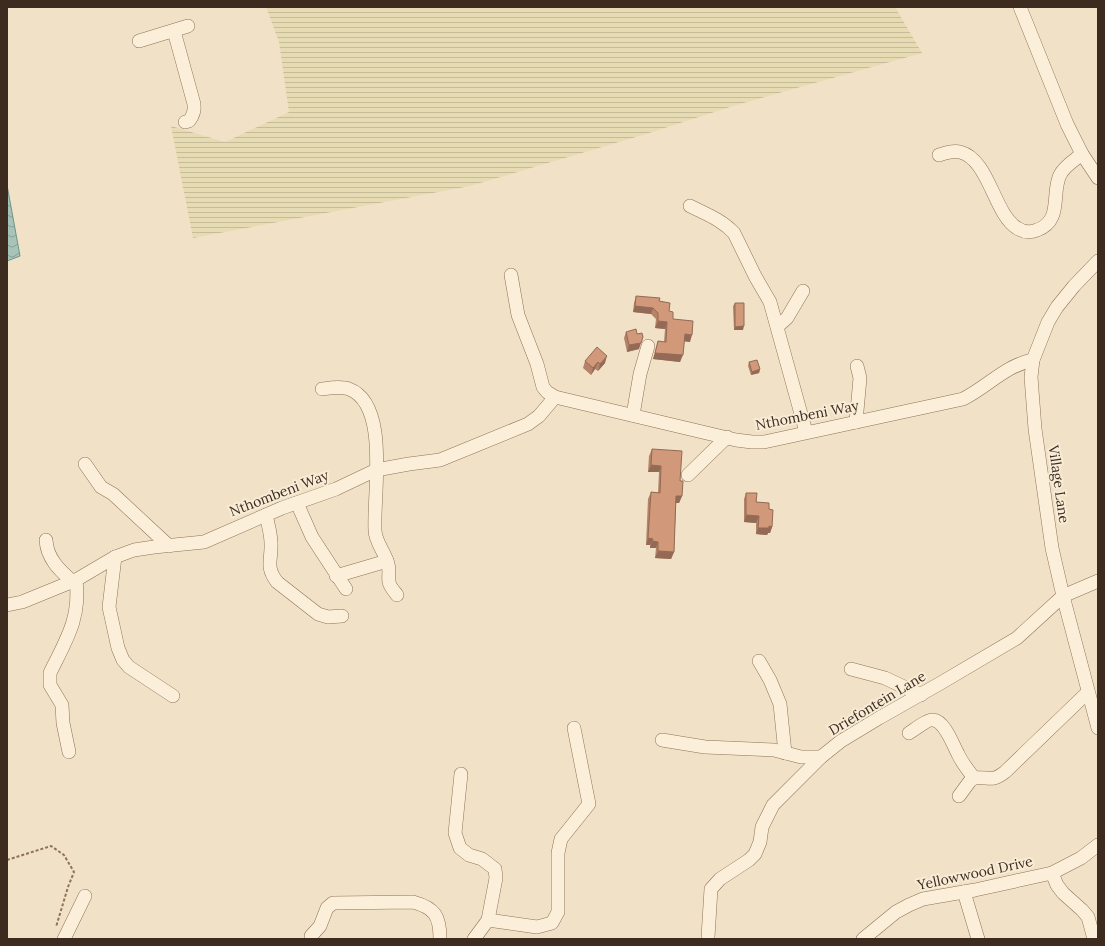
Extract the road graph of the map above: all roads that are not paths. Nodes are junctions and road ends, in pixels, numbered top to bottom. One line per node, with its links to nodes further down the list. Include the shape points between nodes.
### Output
1 (1020, 7): 7 (street, via 1064,118)
2 (188, 26): 3 (street)
3 (174, 31): 4 (street); 5 (street, via 195,110 189,121)
4 (139, 41)
5 (185, 122)
6 (939, 154): 7 (street, via 955,151 967,155 981,171 1011,224 1024,232 1033,232 1045,226 1054,213 1057,183 1062,171)
7 (1082, 154): 8 (street)
8 (1098, 178)
9 (690, 206): 13 (street, via 714,217 734,233 770,302)
10 (1098, 261): 15 (street, Village Lane, via 1057,306)
11 (511, 275): 18 (street, via 518,315 543,387)
12 (803, 291): 13 (street, via 787,318)
13 (778, 326): 21 (street)
14 (648, 346): 19 (street, via 640,374)
15 (1033, 360): 20 (street, Nthombeni Way, via 1014,366 963,399); 37 (street, Village Lane, via 1031,393 1036,436 1052,548)
16 (857, 366): 20 (street, via 860,378)
17 (322, 389): 24 (street, via 348,389 359,396 369,408 376,436)
18 (555, 397): 19 (street, Nthombeni Way); 24 (street, Nthombeni Way, via 535,420 472,448 440,460)
19 (634, 415): 22 (street, Nthombeni Way)
20 (856, 422): 21 (street, Nthombeni Way)
21 (806, 432): 22 (street, Nthombeni Way, via 764,442)
22 (727, 437): 25 (street)
23 (85, 464): 29 (street, via 102,487)
24 (376, 470): 26 (street, Nthombeni Way, via 336,489); 31 (street, via 375,531)
25 (688, 475)
26 (297, 503): 27 (street, Nthombeni Way); 32 (street, via 312,537)
27 (266, 515): 29 (street, Nthombeni Way, via 204,542); 39 (street, via 271,541 270,567 277,582 318,614 328,617)
28 (46, 540): 33 (street, via 48,554 60,570)
29 (170, 546): 30 (street, Nthombeni Way, via 134,550)
30 (115, 557): 33 (street, Nthombeni Way); 44 (street, via 109,607 123,660 129,667)
31 (387, 561): 32 (street); 36 (street, via 390,584)
32 (336, 576): 35 (street)
33 (74, 580): 38 (street, Nthombeni Way, via 22,602); 49 (street, via 78,592 74,622 49,679 62,705)
34 (1098, 581): 37 (street, Driefontein Lane)
35 (346, 590)
36 (397, 595)
37 (1063, 596): 42 (street, Village Lane); 43 (street, Driefontein Lane, via 1017,638)
38 (7, 605)
39 (342, 616)
40 (759, 661): 50 (street, via 776,691 780,704)
41 (851, 669): 43 (street, via 884,678)
42 (1088, 692): 46 (street, Village Lane); 53 (street, via 998,777)
43 (921, 695): 51 (street, Driefontein Lane, via 841,741)
44 (173, 696)
45 (574, 728): 59 (street, via 589,804 562,839 558,853 558,912 552,923 537,927)
46 (1098, 728)
47 (909, 733): 53 (street, via 930,720 940,723)
48 (662, 740): 50 (street, via 705,747 774,750)
49 (69, 752)
50 (785, 754): 51 (street, via 805,758)
51 (822, 757): 63 (street, Driefontein Lane, via 773,805 762,827 755,854 720,879 711,889)
52 (461, 774): 59 (street, via 455,833 460,848 495,869 496,878)
53 (974, 778): 54 (street)
54 (959, 796)
55 (1098, 845): 56 (street, Yellowwood Drive, via 1081,858)
56 (1052, 873): 57 (street, Yellowwood Drive); 69 (street, via 1063,893 1088,918)
57 (964, 892): 60 (street, Yellowwood Drive, via 923,899 896,912); 68 (street)
58 (85, 896): 61 (street)
59 (488, 920): 65 (street)
60 (879, 926): 66 (street, Yellowwood Drive); 67 (street)
61 (60, 935)
62 (311, 936): 64 (street, via 320,926 327,908 333,903 413,902 432,910 439,922)
63 (708, 937)
64 (440, 939)
65 (474, 939)
66 (863, 939)
67 (878, 939)
68 (978, 939)
69 (1094, 939)

